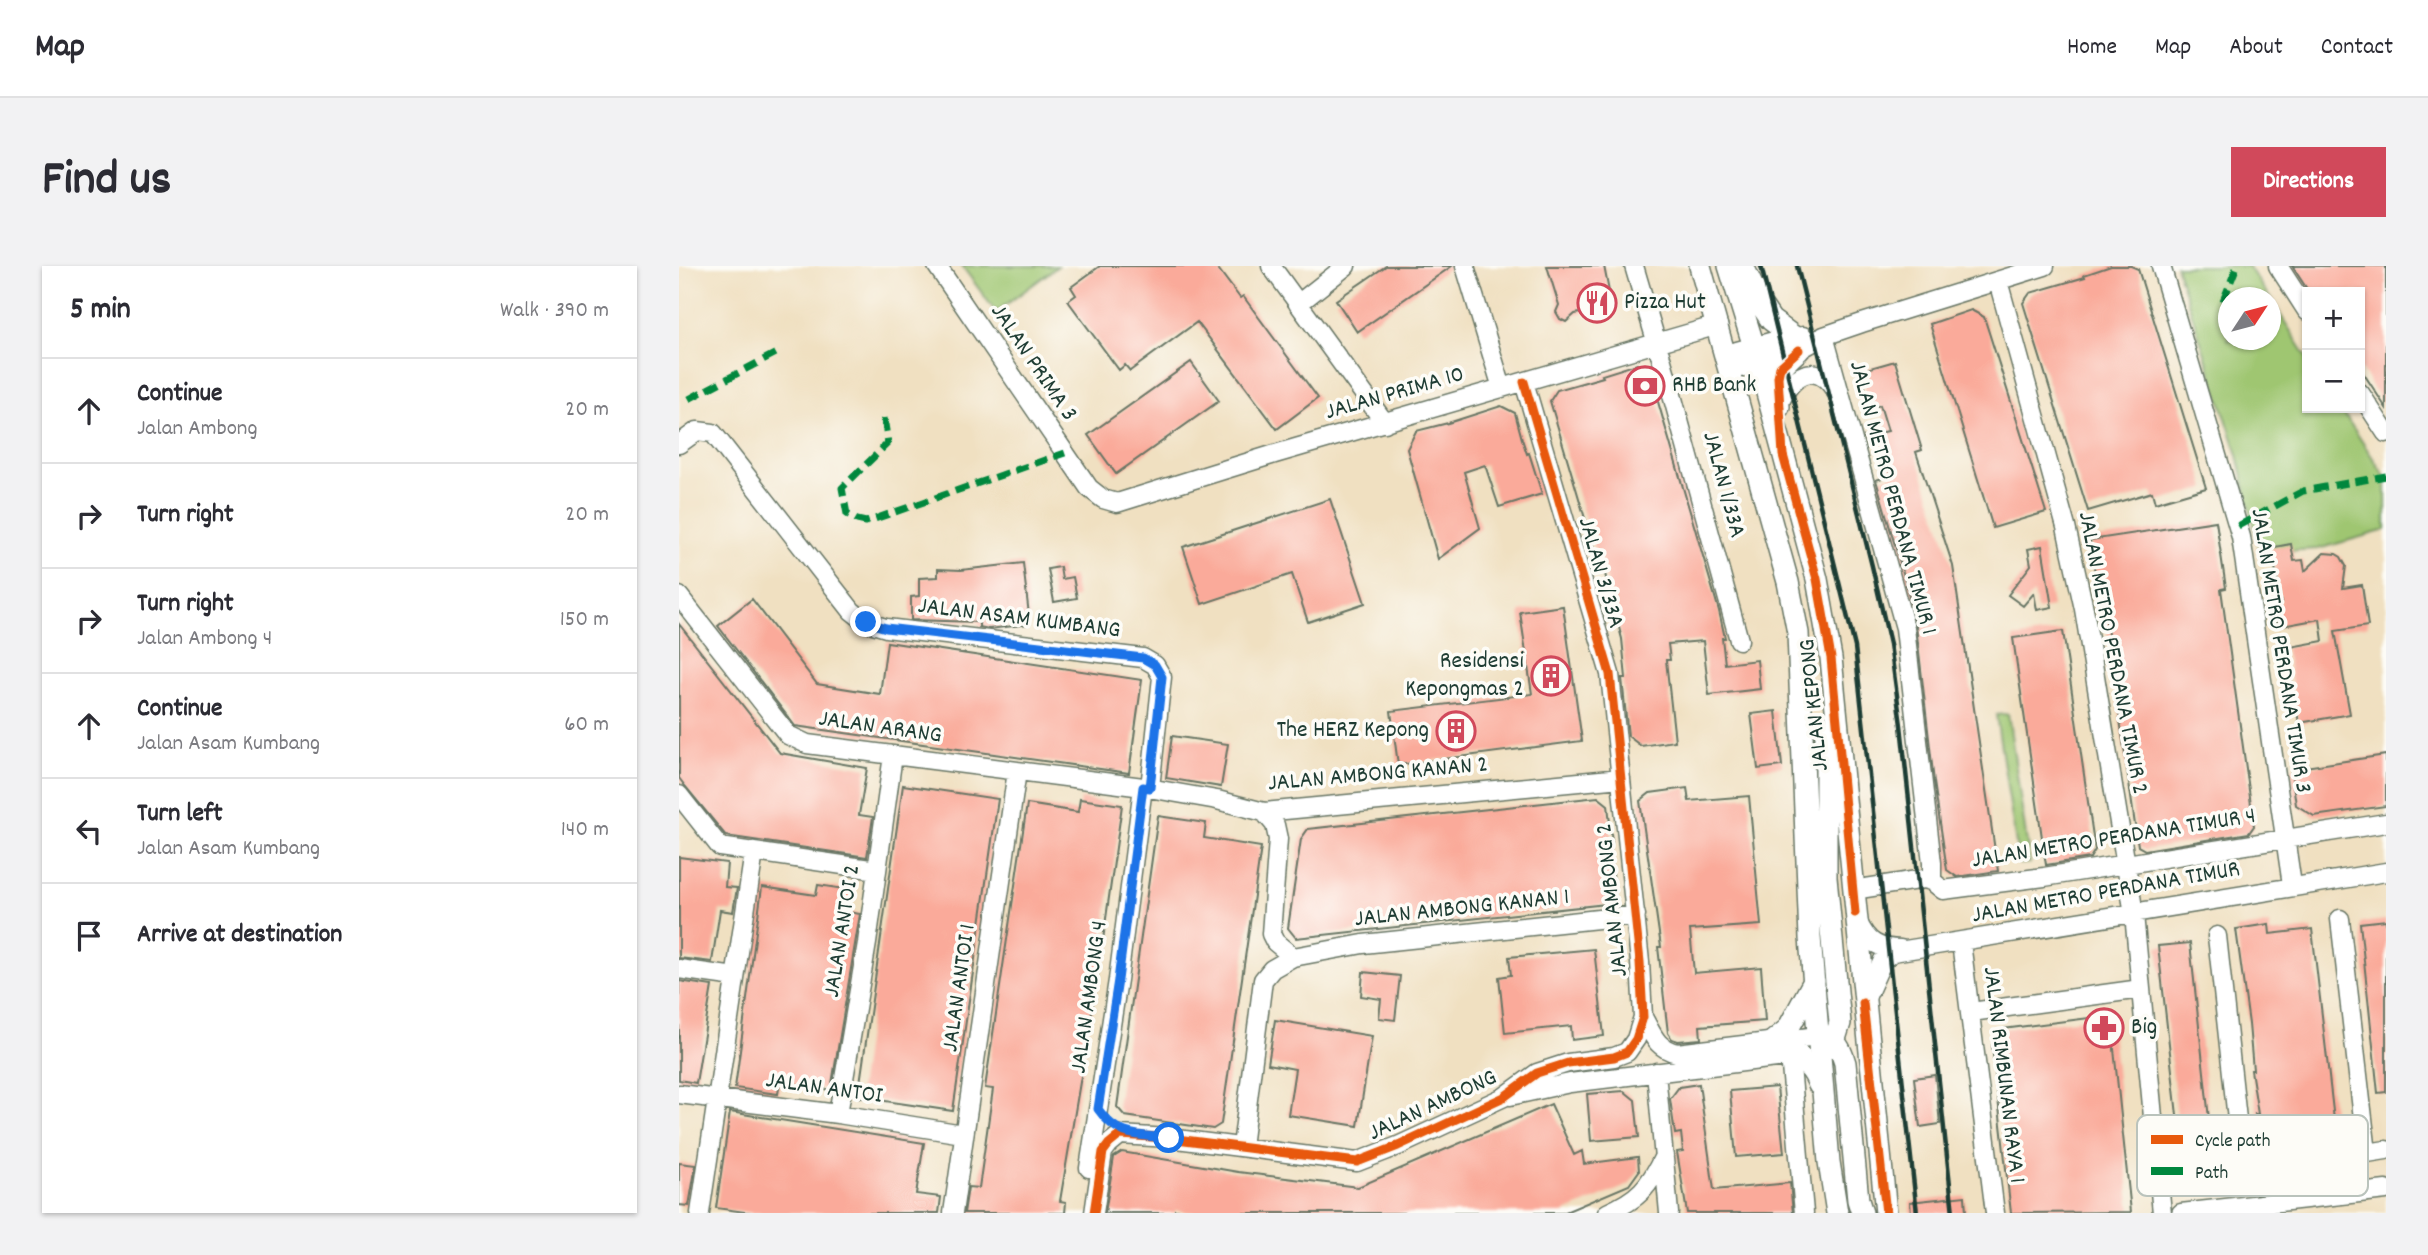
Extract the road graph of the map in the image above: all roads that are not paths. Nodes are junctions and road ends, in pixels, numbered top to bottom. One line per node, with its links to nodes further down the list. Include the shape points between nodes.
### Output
1 (937, 266): 30 (street, JALAN PRIMA 3)
2 (1271, 266): 13 (street)
3 (1346, 266): 13 (street)
4 (1465, 266): 22 (street)
5 (1633, 266): 18 (street, JALAN 1/33A)
6 (1700, 266): 15 (main road, JALAN KEPONG)
7 (1729, 266): 19 (main road, JALAN KEPONG)
8 (1744, 266): 17 (main road, via 1771,320)
9 (2045, 266): 12 (street)
10 (2161, 266): 41 (street, JALAN METRO PERDANA TIMUR 3, via 2241,537)
11 (2279, 266): 14 (street)
12 (1998, 281): 16 (street); 43 (street, JALAN METRO PERDANA TIMUR 2, via 2069,538)
13 (1298, 303): 26 (street)
14 (2302, 303)
15 (1718, 326): 18 (street, JALAN PRIMA 10); 20 (main road, JALAN KEPONG)
16 (1824, 336): 17 (street); 23 (street, JALAN METRO PERDANA TIMUR 1)
17 (1796, 343): 19 (street); 25 (main road, via 1780,367)
18 (1658, 344): 21 (street, JALAN PRIMA 10); 32 (street, JALAN 1/33A)
19 (1756, 354): 20 (street); 29 (main road, JALAN KEPONG)
20 (1728, 363): 59 (main road, JALAN KEPONG, via 1798,633)
21 (1524, 382): 22 (street, JALAN PRIMA 10); 36 (street, JALAN 3/33A, via 1610,674)
22 (1502, 388): 26 (street, JALAN PRIMA 10)
23 (1840, 398): 25 (street, via 1828,378 1815,373 1794,380); 46 (street, JALAN METRO PERDANA TIMUR 1, via 1905,628)
24 (2365, 401): 27 (street)
25 (1779, 404): 29 (main road)
26 (1385, 423): 30 (street, JALAN PRIMA 10, via 1117,503)
27 (2386, 433)
28 (679, 444): 37 (street, JALAN ASAM KUMBANG, via 697,431 713,433 852,611 866,622 1143,658 1155,665 1162,677)
29 (1783, 455): 33 (main road, JALAN KEPONG, via 1817,579)
30 (1089, 488)
31 (679, 596): 34 (street, JALAN ARANG, via 788,735 807,744)
32 (1739, 640)
33 (1831, 658): 48 (main road, JALAN KEPONG); 65 (main road, via 1824,834 1840,1023)
34 (893, 755): 35 (street, JALAN ARANG); 44 (street, JALAN ANTOI 2)
35 (1017, 771): 37 (street, JALAN ARANG); 77 (street, JALAN ANTOI 1)
36 (1621, 778): 39 (street, JALAN AMBONG KANAN 2); 51 (street, JALAN AMBONG 2)
37 (1146, 788): 39 (street, JALAN AMBONG KANAN 2); 72 (street, JALAN AMBONG 4)
38 (681, 800): 42 (street, via 720,847)
39 (1264, 812): 56 (street, via 1275,825 1278,839 1271,934)
40 (2386, 823): 41 (street, JALAN METRO PERDANA TIMUR 4)
41 (2284, 837): 43 (street, JALAN METRO PERDANA TIMUR 4); 47 (street, JALAN METRO PERDANA TIMUR 3)
42 (754, 852): 44 (street); 58 (street)
43 (2125, 864): 46 (street, JALAN METRO PERDANA TIMUR 4, via 1943,890); 50 (street, JALAN METRO PERDANA TIMUR 2)
44 (877, 870): 73 (street, JALAN ANTOI 2)
45 (2386, 872): 47 (street, JALAN METRO PERDANA TIMUR)
46 (1932, 881): 48 (street, JALAN METRO PERDANA TIMUR 4)
47 (2292, 886): 50 (street, JALAN METRO PERDANA TIMUR)
48 (1853, 890): 49 (main road, JALAN KEPONG)
49 (1855, 913): 55 (street, via 1873,943 1887,949); 61 (main road, JALAN KEPONG)
50 (2134, 914): 54 (street, JALAN METRO PERDANA TIMUR); 60 (street, JALAN METRO PERDANA TIMUR 2)
51 (1636, 915): 56 (street, JALAN AMBONG KANAN 1, via 1363,944); 63 (street, JALAN AMBONG 2)
52 (2340, 919): 76 (street)
53 (2217, 936): 75 (street)
54 (1961, 942): 55 (street, JALAN METRO PERDANA TIMUR); 62 (street, JALAN RIMBUNAN RAYA 1)
55 (1908, 949): 61 (street, JALAN METRO PERDANA TIMUR, via 1893,951 1883,960)
56 (1293, 957): 79 (street, via 1263,980)
57 (679, 969): 58 (street)
58 (735, 977): 70 (street)
59 (1814, 981): 64 (main road, via 1788,1029); 65 (main road, JALAN KEPONG)
60 (2141, 989): 62 (street); 74 (street, JALAN METRO PERDANA TIMUR 2)
61 (1863, 1003): 96 (main road, JALAN KEPONG)
62 (1971, 1012): 97 (street, JALAN RIMBUNAN RAYA 1)
63 (1643, 1017): 64 (street, via 1657,1043 1677,1054); 69 (street, JALAN AMBONG, via 1627,1052 1537,1073)
64 (1772, 1042): 65 (street)
65 (1824, 1044): 66 (street, JALAN AMBONG); 71 (main road, JALAN KEPONG); 95 (main road, via 1840,1048 1845,1063)
66 (1790, 1055): 67 (street, JALAN AMBONG); 71 (main road, via 1814,1070); 93 (street)
67 (1656, 1072): 69 (street, JALAN AMBONG); 82 (street)
68 (679, 1094): 70 (street, JALAN ANTOI)
69 (1504, 1097): 79 (street, JALAN AMBONG, via 1357,1162)
70 (717, 1100): 73 (street, JALAN ANTOI); 87 (street)
71 (1825, 1101): 94 (main road, JALAN KEPONG)
72 (1098, 1109): 78 (street, via 1106,1121); 89 (street, JALAN AMBONG 4)
73 (838, 1114): 77 (street, JALAN ANTOI)
74 (2153, 1115)
75 (2237, 1115)
76 (2363, 1115)
77 (963, 1134): 88 (street, JALAN ANTOI 1)
78 (1126, 1134): 79 (street, JALAN AMBONG); 90 (street, via 1109,1144 1101,1159)
79 (1242, 1147)
80 (2386, 1150): 81 (street)
81 (2368, 1153)
82 (1664, 1156): 86 (street, via 1654,1177); 92 (street)
83 (2386, 1190): 84 (street)
84 (2368, 1192)
85 (2333, 1196): 98 (street)
86 (1629, 1204): 91 (street); 92 (street, via 1658,1206)
87 (700, 1213)
88 (953, 1213)
89 (1082, 1213)
90 (1094, 1213)
91 (1607, 1213)
92 (1669, 1213)
93 (1804, 1213)
94 (1837, 1213)
95 (1862, 1213)
96 (1886, 1213)
97 (1995, 1213)
98 (2181, 1213)

